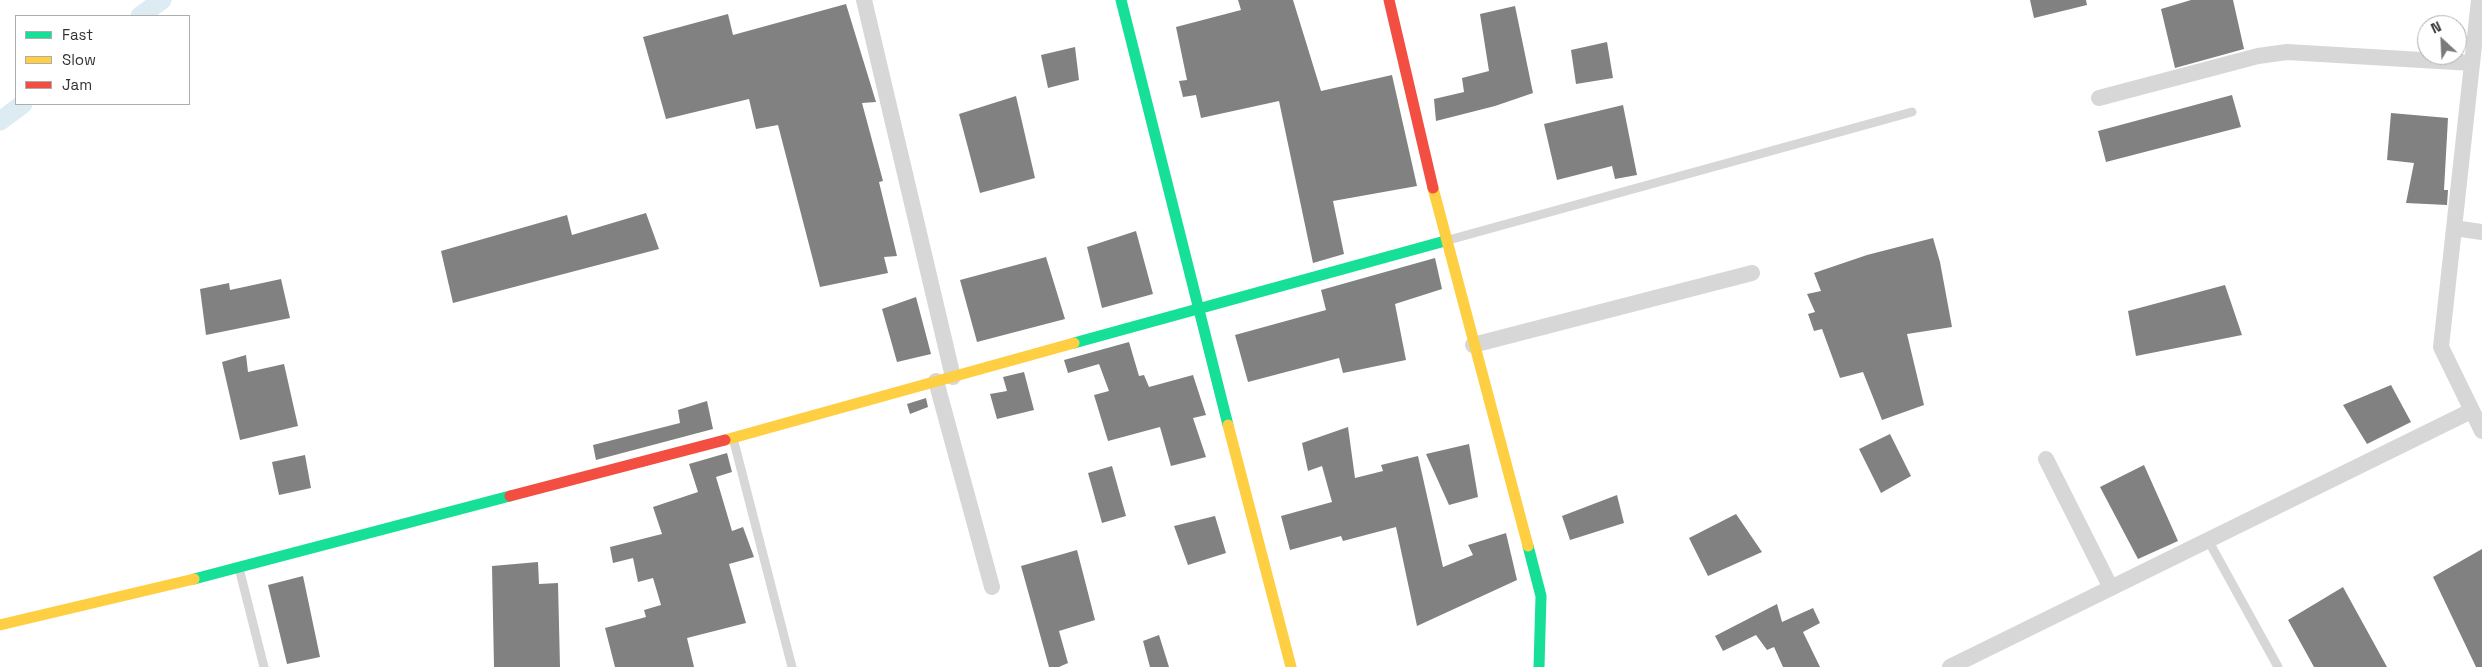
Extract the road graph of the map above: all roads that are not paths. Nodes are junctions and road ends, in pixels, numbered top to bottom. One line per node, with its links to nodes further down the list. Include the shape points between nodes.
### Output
1 (864, 0): 14 (street)
2 (1121, 0): 12 (street)
3 (1388, 0): 10 (street)
4 (2479, 0): 5 (street)
5 (2472, 63): 6 (street, via 2287,52 2258,56); 8 (street)
6 (2099, 98)
7 (1912, 112): 10 (lane)
8 (2454, 228): 9 (street); 16 (street, via 2441,347)
9 (2482, 232)
10 (1445, 241): 12 (street); 13 (street)
11 (1752, 273): 13 (street)
12 (1198, 309): 14 (street); 27 (street)
13 (1473, 345): 28 (street, via 1541,596)
14 (953, 376): 15 (street)
15 (936, 381): 18 (street); 22 (street)
16 (2471, 411): 17 (street); 20 (street)
17 (2482, 431)
18 (733, 437): 21 (street); 26 (lane)
19 (2046, 459): 23 (street)
20 (2208, 540): 23 (street); 30 (lane)
21 (239, 568): 24 (street); 25 (lane)
22 (992, 587)
23 (2111, 588): 29 (street)
24 (0, 625)
25 (264, 667)
26 (792, 667)
27 (1291, 667)
28 (1539, 667)
29 (1950, 667)
30 (2278, 667)

